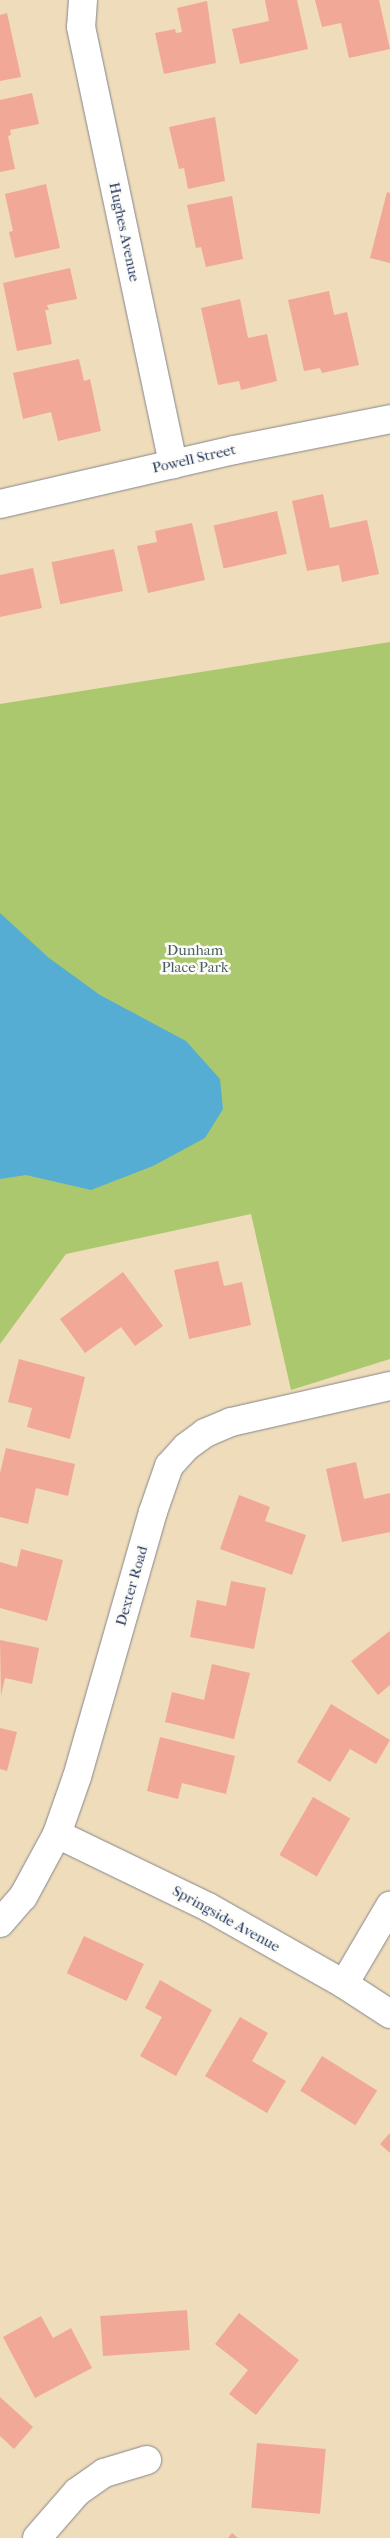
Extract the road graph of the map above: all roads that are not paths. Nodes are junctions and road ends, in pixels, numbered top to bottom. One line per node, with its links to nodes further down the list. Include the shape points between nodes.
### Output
1 (83, 0): 3 (street, Hughes Avenue, via 81,27)
2 (390, 419): 3 (street, Powell Street, via 355,423)
3 (173, 464): 4 (street, Powell Street)
4 (0, 504)
5 (390, 1386): 6 (street, Dexter Road, via 231,1422 205,1433 169,1466 77,1777)
6 (57, 1834): 8 (street, Dexter Road, via 23,1897); 9 (street, Springside Avenue, via 208,1907)
7 (390, 1906): 9 (street)
8 (0, 1923)
9 (344, 1984): 10 (street, Springside Avenue)
10 (390, 2014)
11 (147, 2460): 12 (street, via 104,2473 77,2492)
12 (36, 2538)

